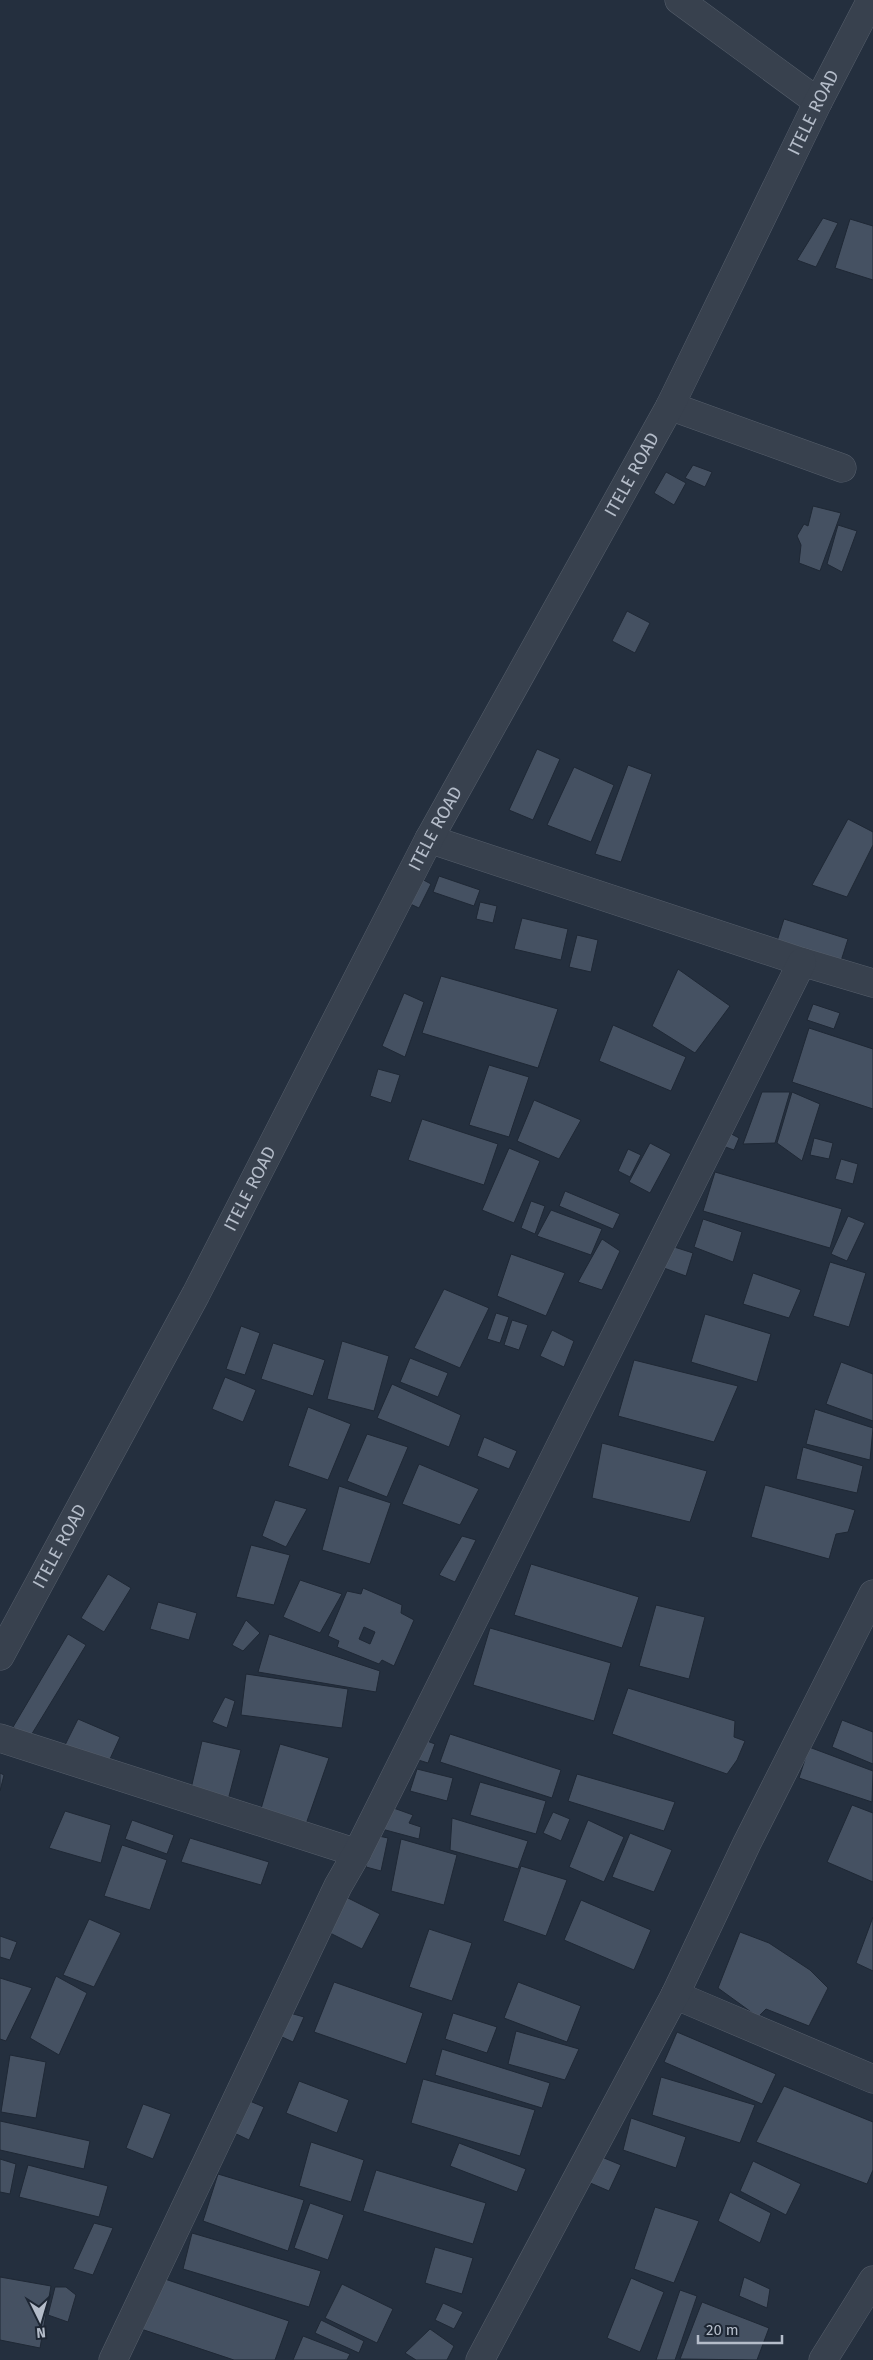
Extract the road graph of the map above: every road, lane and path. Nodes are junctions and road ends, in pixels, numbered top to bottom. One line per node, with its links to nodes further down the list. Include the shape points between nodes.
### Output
1 (679, 0): 3 (street)
2 (871, 0): 3 (street, ITELE ROAD)
3 (818, 102): 4 (street, ITELE ROAD)
4 (670, 406): 5 (street); 6 (street, ITELE ROAD)
5 (842, 468)
6 (429, 839): 7 (street); 10 (street, ITELE ROAD, via 196,1294)
7 (802, 962): 8 (street); 12 (street)
8 (873, 983)
9 (873, 1594): 13 (street)
10 (0, 1656)
11 (0, 1738): 12 (street)
12 (357, 1853): 16 (street, via 338,1886)
13 (675, 1994): 14 (street); 17 (street)
14 (873, 2079)
15 (873, 2280): 18 (street)
16 (113, 2360)
17 (480, 2360)
18 (823, 2360)

